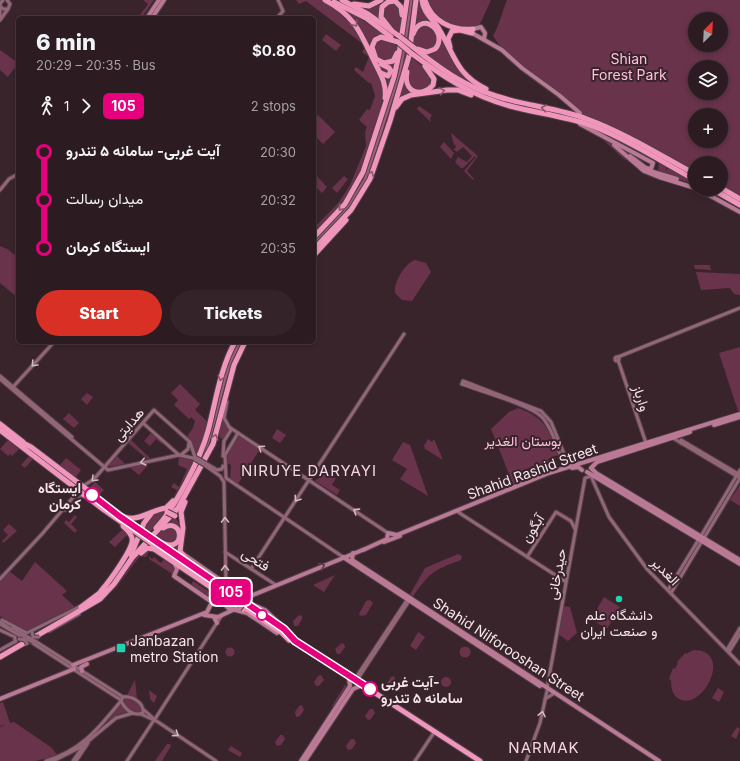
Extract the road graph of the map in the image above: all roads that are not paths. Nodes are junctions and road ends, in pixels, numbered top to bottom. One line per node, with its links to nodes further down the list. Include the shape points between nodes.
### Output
1 (7, 0): 12 (main road, via 10,4)
2 (160, 0): 13 (main road)
3 (278, 0): 14 (main road, via 283,11)
4 (325, 0): 22 (highway, one-way to 22, via 355,23)
5 (329, 0): 20 (highway, via 366,18)
6 (343, 0): 7 (highway, via 363,6); 17 (highway)
7 (381, 0)
8 (407, 0): 16 (highway)
9 (416, 0): 20 (highway)
10 (424, 0): 18 (highway, via 438,20 450,26); 23 (highway, via 425,10 456,64)
11 (1, 2): 12 (main road, via 3,9); 15 (main road)
12 (8, 9): 15 (main road)
13 (149, 16)
14 (279, 16)
15 (0, 18)
16 (402, 26): 17 (highway, via 401,7 395,1 388,2 382,6 380,13); 20 (highway)
17 (392, 31): 20 (highway, bridge)
18 (472, 31): 19 (main road); 19 (main road, via 481,27); 23 (highway, via 456,30 450,34 448,42 458,62)
19 (485, 38): 26 (main road)
20 (407, 46): 20 (highway, via 415,29 421,24 430,25 438,33 438,44 432,51 424,52); 20 (highway, via 433,77 433,85 429,89 416,91 407,85); 21 (highway, via 392,62 384,63); 21 (highway, via 383,37 376,39 372,47); 24 (highway, via 463,82); 25 (highway, via 461,87); 27 (highway); 29 (highway)
21 (376, 59): 22 (highway, via 391,69 388,76)
22 (380, 73): 29 (highway, via 386,92)
23 (474, 82): 24 (highway)
24 (509, 99): 31 (highway, one-way to 24, via 607,127 587,119)
25 (496, 102): 27 (highway, one-way to 25, via 400,100 411,95 452,90); 28 (highway)
26 (582, 114)
27 (390, 121): 42 (highway, one-way to 27)
28 (576, 122): 31 (highway, via 605,131); 34 (main road, via 653,163 651,168)
29 (379, 124): 49 (highway, one-way to 49, via 356,186 342,207)
30 (615, 144): 33 (main road)
31 (656, 156): 32 (highway)
32 (664, 160): 35 (highway); 37 (highway)
33 (636, 163): 34 (main road); 38 (main road, via 659,177)
34 (646, 168): 38 (main road)
35 (688, 171)
36 (16, 175): 40 (main road)
37 (688, 175)
38 (674, 179): 39 (main road)
39 (688, 184)
40 (0, 190)
41 (728, 192): 46 (highway)
42 (363, 193): 50 (highway, via 351,210); 51 (highway, via 350,216)
43 (711, 196): 48 (main road)
44 (713, 196): 48 (main road)
45 (725, 196): 47 (highway)
46 (740, 199)
47 (740, 204)
48 (740, 211)
49 (316, 235)
50 (316, 247)
51 (316, 253)
52 (740, 308): 76 (main road, وارباز, via 618,359)
53 (404, 334): 94 (main road)
54 (52, 344): 60 (main road, one-way to 60)
55 (234, 344): 97 (highway, one-way to 97, via 224,367 207,436)
56 (244, 344): 59 (highway)
57 (0, 376): 60 (main road, via 9,384)
58 (0, 379): 61 (main road)
59 (230, 380): 65 (main road, via 224,414); 95 (highway, one-way to 59, via 213,444)
60 (15, 385): 61 (main road)
61 (24, 397): 74 (main road)
62 (740, 415): 68 (main road, Shahid Rashid Street); 77 (main road, Shahid Rashid Street)
63 (143, 423): 72 (main road, هدایتی, via 154,410); 79 (main road, هدایتی); 81 (main road)
64 (0, 424): 67 (highway)
65 (229, 427): 69 (main road); 71 (main road, via 230,431)
66 (0, 430): 67 (highway)
67 (7, 432): 78 (highway)
68 (690, 432): 70 (main road, Shahid Rashid Street); 73 (main road)
69 (238, 433): 75 (main road); 94 (main road, one-way to 69)
70 (673, 438): 73 (main road); 77 (main road, Shahid Rashid Street)
71 (225, 439): 75 (main road); 91 (main road, via 222,468)
72 (187, 440): 81 (main road, via 189,448); 82 (main road)
73 (683, 442): 93 (main road)
74 (79, 443): 79 (main road, هدایتی, via 103,465); 86 (main road)
75 (232, 443): 89 (main road, via 225,454)
76 (646, 443): 77 (main road, Shahid Rashid Street); 80 (main road); 83 (main road, Shahid Rashid Street)
77 (652, 443): 80 (main road, Shahid Rashid Street)
78 (29, 450): 98 (highway); 100 (highway)
79 (118, 452): 86 (main road, هدایتی)
80 (629, 452): 84 (main road, Shahid Rashid Street)
81 (180, 455): 82 (main road); 86 (main road, one-way to 86, via 108,470)
82 (194, 457): 91 (main road, bridge)
83 (584, 462): 85 (main road, Shahid Rashid Street); 88 (main road, via 589,463); 90 (main road, via 581,465)
84 (597, 462): 88 (main road, Shahid Rashid Street); 92 (main road)
85 (569, 466): 87 (main road, Shahid Rashid Street); 87 (main road, via 551,422 541,411 463,381 462,384 541,416 550,430)
86 (104, 467): 98 (main road, هدایتی, one-way to 98, via 86,486)
87 (564, 468): 104 (main road, Shahid Rashid Street)
88 (591, 468): 90 (main road, Shahid Rashid Street); 92 (main road)
89 (224, 471): 91 (main road, via 222,474); 96 (main road)
90 (584, 471): 92 (main road); 104 (main road, Shahid Rashid Street, via 576,467 550,475); 111 (main road, via 576,518)
91 (217, 472): 99 (main road, via 223,479)
92 (595, 475): 112 (main road, حیدرخانی, via 585,478); 117 (main road); 139 (main road, الغدیر, via 593,482 609,517 647,569)
93 (739, 475): 117 (main road)
94 (309, 480): 110 (main road, one-way to 110); 116 (main road, one-way to 94)
95 (194, 481): 114 (highway, via 178,508); 115 (highway, via 182,510)
96 (230, 482): 99 (main road); 110 (main road, Shahid Nilforooshan Street)
97 (185, 484): 107 (highway, via 166,508 131,519); 124 (highway, via 166,517)
98 (82, 486): 107 (highway)
99 (224, 487): 122 (main road, one-way to 99)
100 (75, 488): 101 (highway); 102 (main road, via 76,494)
101 (86, 496): 103 (main road, via 82,496); 107 (highway)
102 (70, 502): 103 (main road, via 73,501); 105 (main road)
103 (74, 504): 105 (main road)
104 (471, 506): 106 (main road, Shahid Rashid Street); 116 (main road, Shahid Rashid Street, via 397,535)
105 (63, 510): 133 (main road)
106 (458, 512): 121 (main road, Shahid Rashid Street); 126 (main road)
107 (112, 514): 109 (highway); 113 (highway); 141 (highway, via 132,536 132,543)
108 (151, 514): 109 (highway, via 134,521); 115 (highway, bridge, via 167,512 175,516); 124 (highway, via 144,523)
109 (119, 516): 113 (highway)
110 (285, 518): 125 (main road, Shahid Nilforooshan Street); 130 (main road)
111 (571, 521): 112 (main road); 126 (main road, آبگون, via 556,512)
112 (576, 529): 135 (main road, حیدرخانی)
113 (138, 531): 118 (highway, bridge)
114 (158, 532): 118 (highway, via 172,525 178,530 179,538 171,545); 141 (highway, via 132,558 114,584)
115 (182, 533): 119 (highway)
116 (388, 533): 121 (main road, Shahid Rashid Street, via 387,539)
117 (701, 539): 127 (main road); 129 (main road); 139 (main road)
118 (152, 541): 120 (highway); 132 (highway); 147 (highway)
119 (181, 541): 132 (highway, via 181,554); 136 (main road, via 183,553)
120 (160, 550): 128 (highway); 131 (highway)
121 (363, 550): 123 (main road, Shahid Rashid Street)
122 (225, 552): 130 (main road, فتحی); 136 (main road, one-way to 122)
123 (353, 553): 125 (main road, Shahid Rashid Street); 143 (main road, Shahid Nilforooshan Street, via 352,560)
124 (131, 555): 141 (highway)
125 (343, 557): 137 (main road, Shahid Rashid Street, one-way to 125); 143 (main road, Shahid Nilforooshan Street)
126 (529, 558): 135 (main road)
127 (740, 560)
128 (172, 563): 141 (highway, via 154,549 145,549 109,592); 147 (highway, via 235,605); 153 (main road, via 177,569 174,577 210,600 212,604 207,612)
129 (740, 564)
130 (252, 569): 134 (main road, فتحی)
131 (187, 571): 140 (main road)
132 (207, 576): 156 (highway)
133 (0, 579)
134 (270, 582): 137 (main road, فتحی); 138 (main road)
135 (566, 582): 173 (main road, حیدرخانی)
136 (226, 584): 140 (main road, bridge); 142 (main road, via 234,586)
137 (276, 585): 138 (main road, Shahid Rashid Street)
138 (271, 587): 142 (main road, Shahid Rashid Street)
139 (670, 591): 164 (main road, الغدیر)
140 (219, 592): 145 (main road, bridge, via 219,598 225,606)
141 (98, 597): 144 (highway)
142 (249, 598): 145 (main road, bridge); 156 (main road, via 263,614 283,625)
143 (407, 601): 172 (main road); 173 (main road, Shahid Nilforooshan Street)
144 (86, 605): 154 (main road); 158 (main road, via 74,617); 165 (highway); 166 (highway)
145 (238, 610): 146 (main road); 160 (main road)
146 (222, 616): 148 (main road); 150 (main road)
147 (258, 616): 160 (highway)
148 (214, 617): 150 (main road); 153 (main road, via 206,614)
149 (0, 621): 154 (main road, via 23,632); 155 (main road)
150 (217, 623): 181 (main road)
151 (740, 628): 164 (main road)
152 (0, 630): 155 (main road); 161 (main road, via 16,637)
153 (165, 630): 167 (main road)
154 (32, 632): 158 (main road, bridge, via 33,637)
155 (17, 633): 159 (main road, bridge)
156 (288, 633): 171 (highway, via 295,641)
157 (740, 634): 164 (main road)
158 (39, 637): 163 (main road)
159 (34, 641): 162 (main road); 163 (main road); 169 (main road)
160 (291, 641): 171 (highway)
161 (15, 642): 162 (main road, bridge, via 19,639 25,640); 165 (main road)
162 (27, 644): 166 (main road)
163 (40, 644): 169 (main road)
164 (728, 651): 168 (main road, الغدیر)
165 (0, 652)
166 (0, 658)
167 (83, 664): 169 (main road); 170 (main road, via 80,667)
168 (740, 664)
169 (72, 666): 170 (main road); 175 (main road); 176 (main road)
170 (82, 671): 176 (main road)
171 (350, 678): 172 (highway); 172 (main road); 172 (main road)
172 (357, 682): 182 (highway); 191 (main road); 192 (main road); 195 (highway)
173 (547, 689): 174 (main road, Shahid Nilforooshan Street); 177 (main road, حیدرخانی); 198 (main road, Shahid Nilforooshan Street)
174 (552, 694): 177 (main road); 197 (main road, Shahid Nilforooshan Street)
175 (0, 697)
176 (121, 699): 178 (main road, via 136,700); 179 (main road, via 126,709); 183 (main road)
177 (545, 699): 196 (main road, حیدرخانی, one-way to 177, via 538,729)
178 (144, 710): 180 (main road); 181 (main road)
179 (134, 713): 180 (main road); 183 (main road, via 116,718)
180 (141, 714): 181 (main road)
181 (154, 719): 189 (main road); 190 (main road, one-way to 190)
182 (433, 734): 193 (main road); 194 (highway)
183 (86, 742): 184 (main road); 185 (main road); 186 (main road); 188 (main road)
184 (73, 752): 185 (main road); 187 (main road)
185 (76, 756): 188 (main road)
186 (46, 761)
187 (53, 761)
188 (74, 761)
189 (127, 761)
190 (217, 761)
191 (301, 761)
192 (305, 761)
193 (415, 761)
194 (474, 761)
195 (480, 761)
196 (526, 761)
197 (655, 761)
198 (659, 761)

